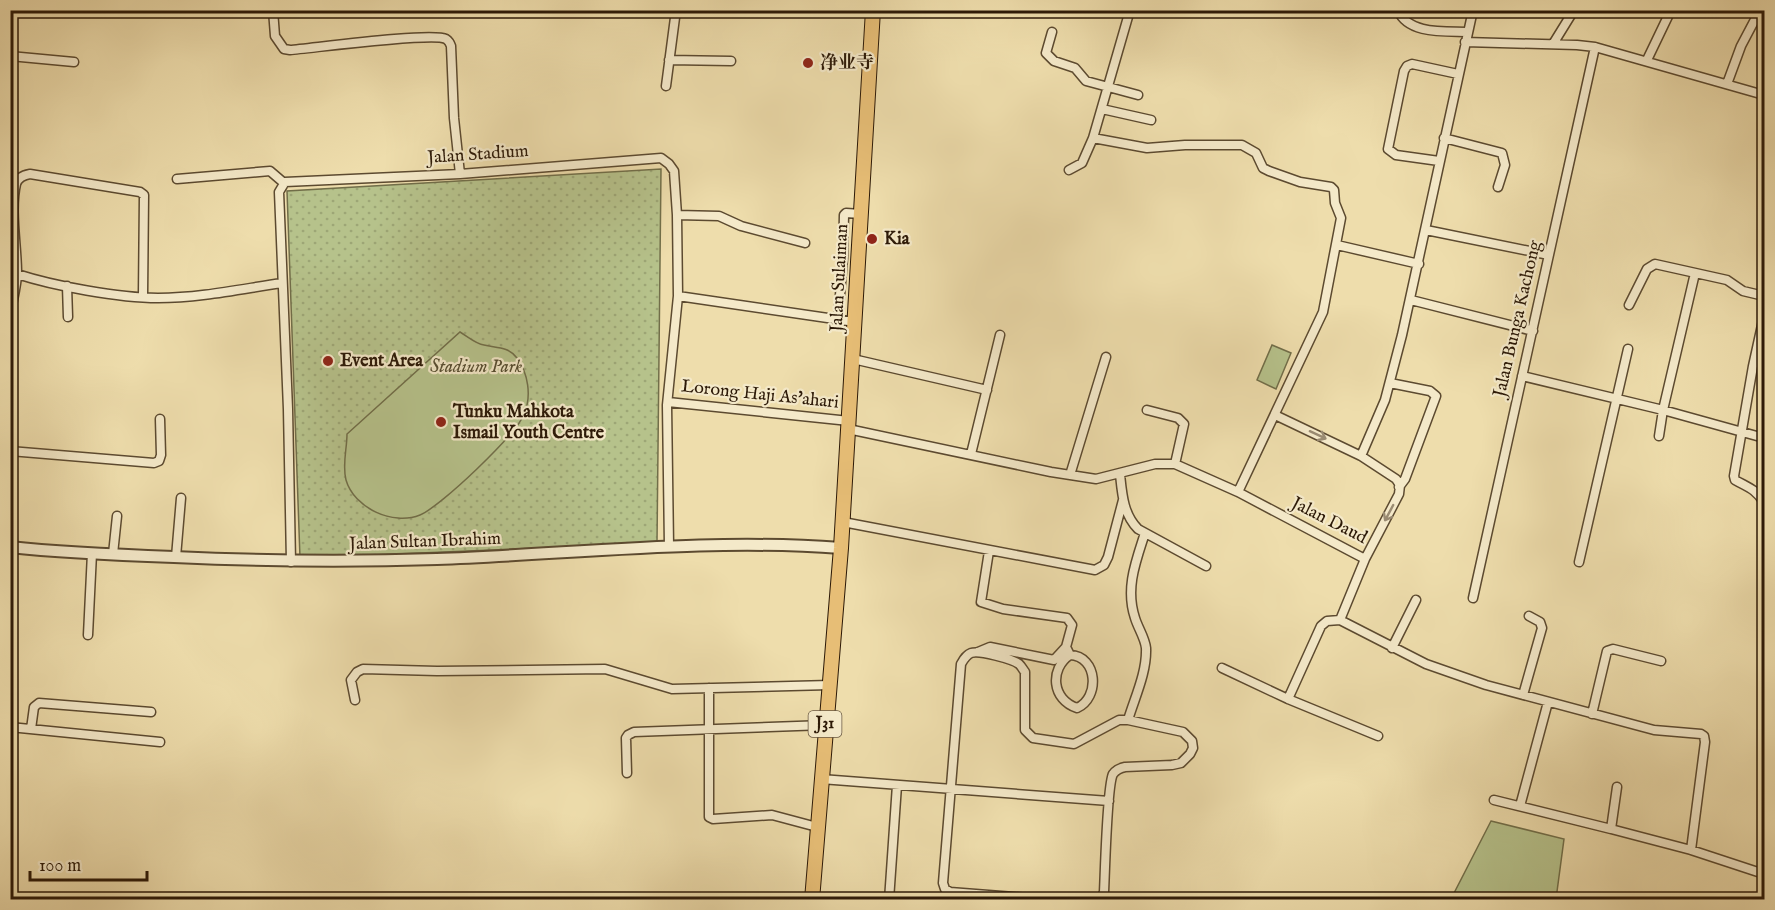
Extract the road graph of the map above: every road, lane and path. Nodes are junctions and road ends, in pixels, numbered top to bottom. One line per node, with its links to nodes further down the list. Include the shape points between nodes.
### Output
1 (273, 10): 32 (street, via 275,36 284,49 421,37 448,41 452,46)
2 (675, 10): 16 (street)
3 (873, 10): 36 (main road, Jalan Sulaiman / J31)
4 (1130, 10): 23 (street)
5 (1398, 10): 11 (street, via 1410,25)
6 (1473, 10): 11 (street)
7 (1574, 10): 13 (street)
8 (1671, 10): 17 (street)
9 (1760, 10): 21 (street)
10 (1052, 32): 23 (street, via 1046,53 1050,58 1075,68 1086,81)
11 (1468, 32): 12 (street)
12 (1465, 42): 13 (street); 20 (street)
13 (1553, 44): 14 (street)
14 (1595, 47): 17 (street); 41 (street, Jalan Bunga Kachong)
15 (10, 56): 19 (street)
16 (669, 60): 18 (street); 22 (street)
17 (1647, 60): 21 (street)
18 (730, 61)
19 (74, 62)
20 (1458, 74): 29 (street); 30 (street, via 1412,64 1404,71 1388,148 1391,153)
21 (1727, 84): 25 (street)
22 (666, 86)
23 (1109, 88): 24 (street); 26 (street)
24 (1138, 95)
25 (1764, 95)
26 (1102, 109): 27 (street); 28 (street)
27 (1151, 120)
28 (1093, 138): 31 (street, via 1082,163); 40 (street, via 1147,148 1249,148 1269,171 1334,190 1341,218)
29 (1444, 138): 30 (street); 35 (street, via 1502,153 1505,165)
30 (1439, 161): 38 (street)
31 (1069, 170)
32 (460, 174): 34 (street, Jalan Stadium); 37 (street, Jalan Stadium, via 661,158 674,171)
33 (177, 179): 34 (street, via 270,171)
34 (284, 183): 47 (street, via 279,192)
35 (1498, 187)
36 (861, 214): 42 (street, via 844,214); 43 (main road, Jalan Sulaiman / J31)
37 (677, 215): 39 (street, via 719,216); 50 (street, Jalan Stadium)
38 (1426, 230): 41 (street); 44 (street)
39 (805, 243)
40 (1337, 245): 44 (street); 71 (street, via 1323,312)
41 (1549, 255): 59 (street, Jalan Bunga Kachong)
42 (843, 258): 43 (street); 57 (street)
43 (859, 261): 58 (main road, Jalan Sulaiman / J31)
44 (1419, 264): 52 (street)
45 (1695, 273): 51 (street, via 1727,280 1743,291); 54 (street, via 1652,265); 70 (street)
46 (17, 274): 48 (street); 49 (street, via 16,184 24,175 140,192 144,195); 53 (street)
47 (282, 283): 49 (street, via 179,297); 99 (street)
48 (67, 286): 49 (street); 56 (street)
49 (143, 296)
50 (678, 296): 57 (street); 68 (street, Jalan Stadium)
51 (1764, 296)
52 (1411, 300): 59 (street); 65 (street)
53 (12, 305)
54 (1629, 305)
55 (1764, 316): 74 (street)
56 (68, 317)
57 (838, 320): 58 (street)
58 (855, 322): 63 (main road, Jalan Sulaiman / J31)
59 (1533, 332): 64 (street, Jalan Bunga Kachong)
60 (1000, 335): 66 (street)
61 (1628, 349): 67 (street)
62 (1106, 357): 82 (street)
63 (853, 359): 66 (street); 73 (main road, Jalan Sulaiman / J31)
64 (1522, 376): 67 (street); 102 (street, Jalan Bunga Kachong)
65 (1390, 383): 79 (street); 83 (street, Jalan Daud, via 1430,391 1436,396)
66 (987, 390): 78 (street)
67 (1617, 399): 70 (street); 100 (street)
68 (668, 402): 73 (street, Lorong Haji As'ahari); 91 (street, Jalan Stadium)
69 (1147, 410): 80 (street, via 1178,418 1184,424)
70 (1663, 410): 74 (street); 75 (street)
71 (1275, 415): 79 (street, one-way to 79); 84 (street)
72 (160, 419): 77 (street, via 161,455 154,463)
73 (848, 425): 78 (street, Jalan Daud); 89 (main road, Jalan Sulaiman / J31)
74 (1741, 432): 76 (street); 87 (street, via 1735,480 1751,487)
75 (1659, 436)
76 (1764, 438)
77 (10, 452)
78 (971, 454): 82 (street, Jalan Daud)
79 (1361, 456): 83 (street, via 1391,475)
80 (1175, 464): 81 (street, Jalan Daud, via 1155,464); 84 (street, Jalan Daud)
81 (1120, 474): 82 (street, Jalan Daud, via 1096,479); 86 (street)
82 (1070, 475)
83 (1400, 487): 98 (street, Jalan Daud, one-way to 98)
84 (1238, 492): 98 (street, Jalan Daud)
85 (181, 498): 97 (street)
86 (1123, 500): 90 (street, via 1132,522); 94 (street, via 1108,557 1095,570)
87 (1764, 502)
88 (117, 516): 96 (street)
89 (843, 522): 93 (main road, Jalan Sulaiman / J31); 94 (street)
90 (1145, 533): 101 (street); 120 (street, via 1130,582 1130,596 1146,646)
91 (669, 546): 93 (street, Jalan Sultan Ibrahim); 99 (street, Jalan Sultan Ibrahim, via 436,559)
92 (10, 547): 95 (street, Jalan Sultan Ibrahim)
93 (841, 548): 112 (main road, J31)
94 (988, 550): 108 (street, via 981,602 1068,618 1072,625)
95 (92, 554): 96 (street, Jalan Sultan Ibrahim); 106 (street)
96 (113, 554): 97 (street, Jalan Sultan Ibrahim)
97 (176, 557): 99 (street, Jalan Sultan Ibrahim)
98 (1365, 559): 105 (street)
99 (291, 562)
100 (1579, 562)
101 (1206, 566)
102 (1473, 598)
103 (1416, 600): 107 (street)
104 (1529, 616): 114 (street, via 1540,622 1542,628)
105 (1340, 620): 107 (street); 115 (street, via 1321,626)
106 (88, 635)
107 (1392, 648): 114 (street, via 1452,674)
108 (1068, 651): 108 (street, via 1086,661 1093,677 1086,701 1077,708 1069,706 1057,692 1058,671); 109 (street, via 1054,660 990,647)
109 (978, 652): 120 (street, via 1022,667 1025,730 1033,738 1074,744 1119,720); 131 (street, via 965,657 961,664)
110 (1661, 661): 119 (street, via 1613,649 1607,651)
111 (1222, 668): 115 (street)
112 (830, 685): 113 (street); 121 (main road, J31)
113 (709, 688): 116 (street, via 666,689 604,669 363,669 351,680); 124 (street)
114 (1523, 695): 117 (street)
115 (1288, 699): 125 (street)
116 (355, 700)
117 (1548, 702): 119 (street); 134 (street)
118 (151, 712): 123 (street, via 39,703 34,707)
119 (1592, 714): 137 (street, via 1654,730 1701,734 1706,742)
120 (1128, 720): 133 (street, via 1183,732 1193,748 1181,763 1119,769 1112,779)
121 (825, 725): 124 (street); 128 (main road, J31)
122 (10, 727): 123 (street)
123 (32, 729): 126 (street)
124 (711, 729): 127 (street, via 628,735); 135 (street, via 710,817 772,815)
125 (1378, 736)
126 (160, 742)
127 (627, 773)
128 (821, 779): 129 (street); 135 (main road, J31)
129 (897, 785): 131 (street); 140 (street)
130 (1617, 788): 136 (street)
131 (951, 789): 133 (street); 141 (street, via 945,889)
132 (1494, 800): 134 (street)
133 (1109, 801): 142 (street, via 1104,892)
134 (1520, 806): 136 (street)
135 (818, 827): 139 (main road, J31)
136 (1611, 829): 137 (street)
137 (1691, 850): 138 (street)
138 (1764, 874)
139 (812, 900)
140 (890, 900)
141 (1055, 900)
142 (1100, 900)

